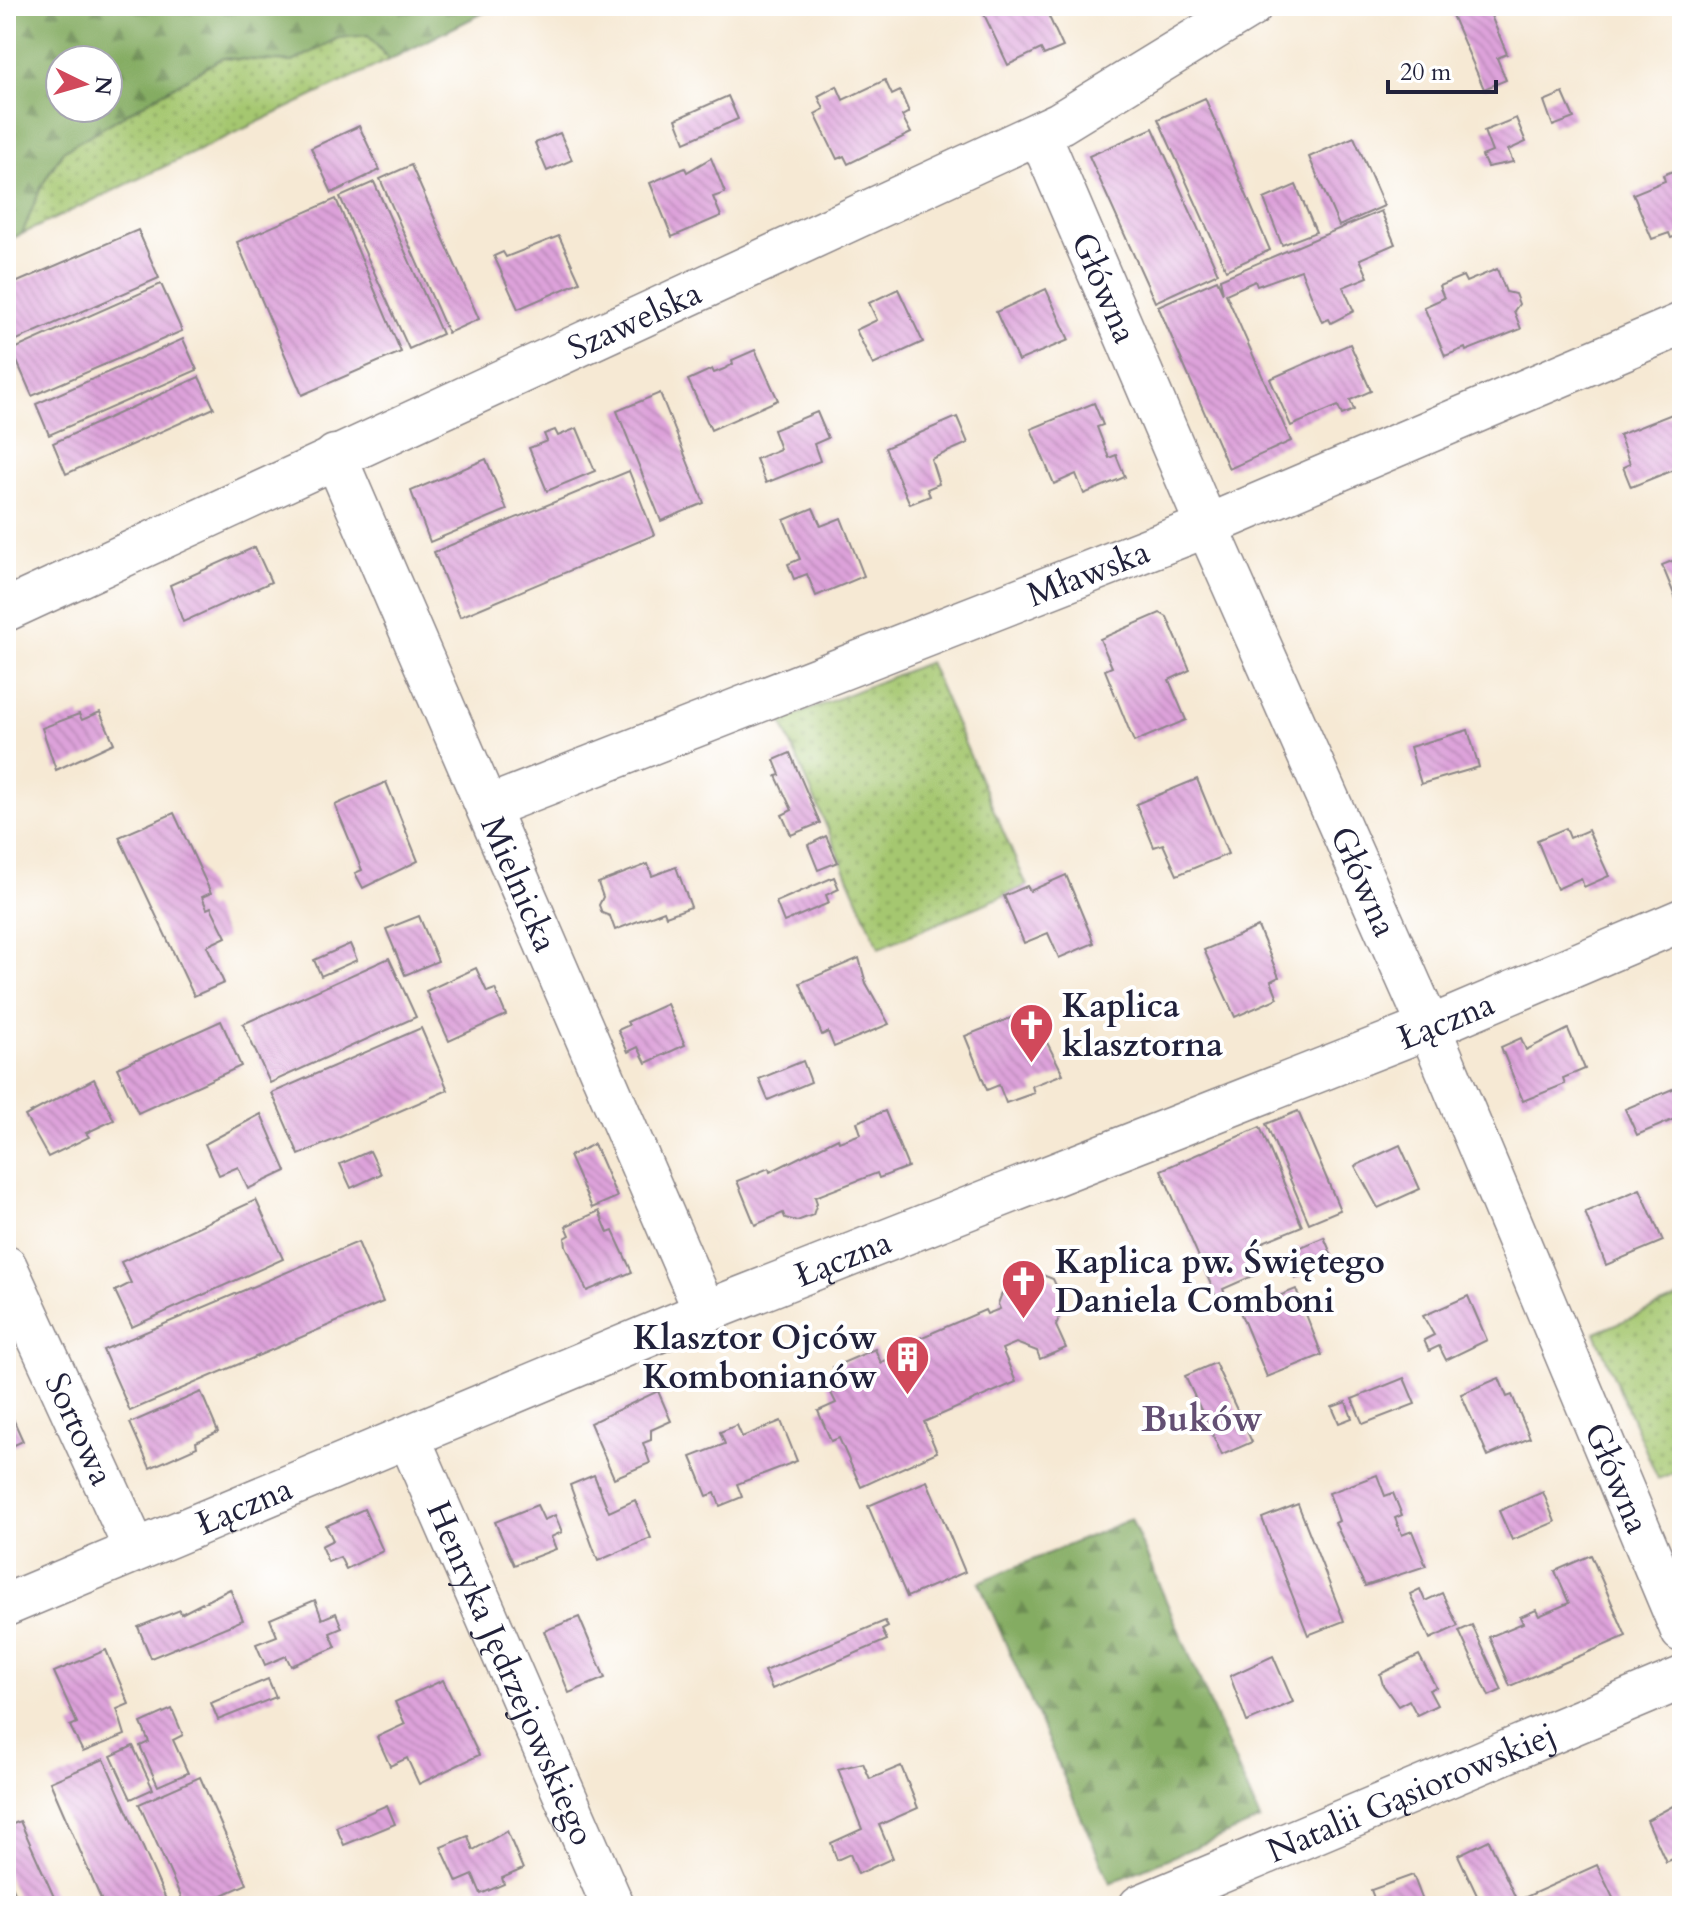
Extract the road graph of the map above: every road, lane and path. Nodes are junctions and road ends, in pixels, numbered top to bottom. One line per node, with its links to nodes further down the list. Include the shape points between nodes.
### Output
1 (1251, 6): 2 (street, Szawelska)
2 (1039, 133): 4 (street, Szawelska); 5 (street, Główna)
3 (1682, 324): 5 (street, Mławska)
4 (335, 456): 6 (street, Szawelska); 7 (street, Mielnicka)
5 (1207, 526): 7 (street, Mławska); 9 (street, Główna)
6 (6, 610)
7 (488, 807): 11 (street, Mielnicka)
8 (1682, 920): 9 (street, Łączna)
9 (1429, 1027): 11 (street, Łączna); 15 (street, Główna)
10 (6, 1267): 13 (street, Sortowa)
11 (705, 1312): 12 (street, Łączna)
12 (409, 1438): 13 (street, Łączna); 17 (street, Henryka Jędrzejowskiego)
13 (135, 1549): 14 (street, Łączna)
14 (6, 1605)
15 (1682, 1631)
16 (1682, 1678): 18 (street, Natalii Gąsiorowskiej)
17 (613, 1906)
18 (1140, 1906)

